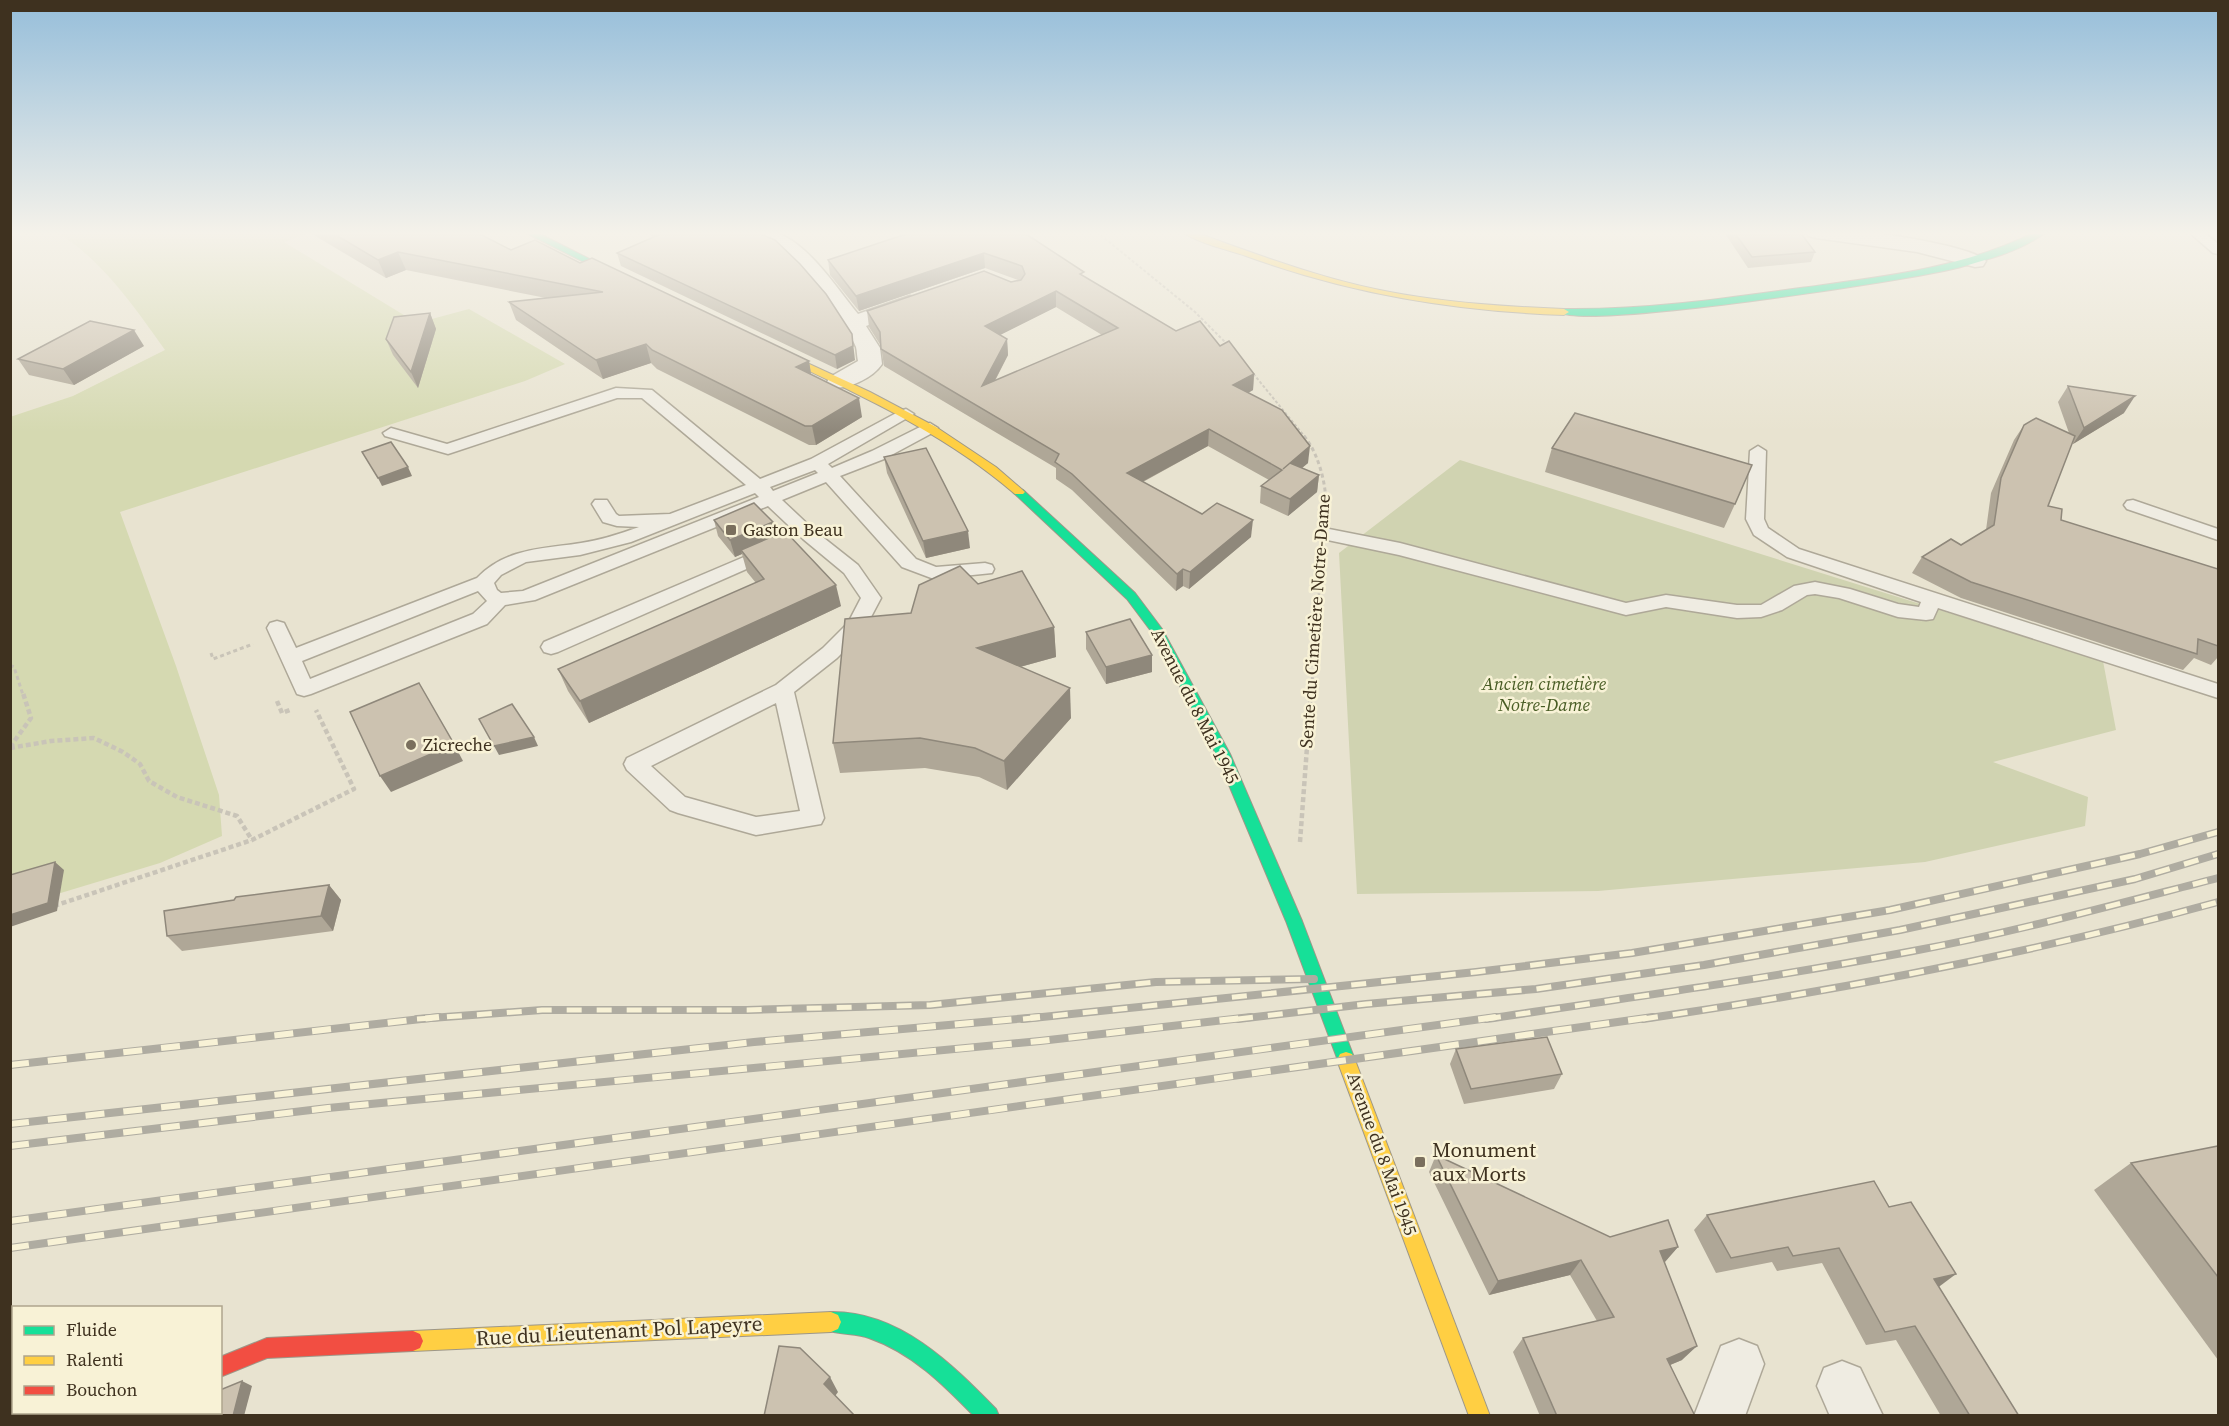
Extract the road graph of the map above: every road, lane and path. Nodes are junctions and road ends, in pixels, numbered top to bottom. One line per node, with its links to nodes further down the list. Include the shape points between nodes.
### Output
1 (833, 299): 6 (street)
2 (923, 299): 6 (street)
3 (1179, 299): 8 (path)
4 (1423, 299): 5 (street, via 1457,305 1594,313 1655,311)
5 (1744, 299)
6 (853, 323): 10 (street, via 868,348 870,364)
7 (753, 340): 10 (street, Avenue du 8 Mai 1945)
8 (1236, 354)
9 (1244, 362): 20 (path, Sente du Cimetière Notre-Dame, via 1311,445 1327,494)
10 (839, 382): 11 (street, Avenue du 8 Mai 1945)
11 (906, 414): 12 (street, Avenue du 8 Mai 1945); 15 (lane)
12 (930, 428): 15 (lane, via 878,455); 45 (street, Avenue du 8 Mai 1945, via 1010,483 1131,596 1176,663 1223,754 1294,921)
13 (391, 433): 16 (lane, via 448,449 616,393 646,393)
14 (1758, 452): 26 (lane, via 1755,519 1760,531 1793,553)
15 (823, 468): 16 (lane); 23 (lane, via 909,563 934,573)
16 (764, 491): 19 (lane); 21 (lane); 25 (lane, via 673,539 528,596)
17 (2133, 505): 22 (lane)
18 (603, 508): 19 (lane, via 609,518 617,521)
19 (673, 519): 24 (lane, via 594,547 524,555 493,571)
20 (1324, 534): 26 (lane, via 1400,549 1626,609 1665,601 1734,611 1764,610 1777,606 1798,590 1811,587 1905,614 1926,614); 40 (path, Sente du Cimetière Notre-Dame)
21 (809, 535): 28 (lane); 33 (lane, via 850,569 871,598 856,627)
22 (2218, 535)
23 (985, 569)
24 (484, 582): 25 (lane, via 485,590); 31 (lane)
25 (501, 599): 31 (lane, via 480,620 304,689)
26 (1932, 599): 34 (lane)
27 (277, 628): 31 (lane)
28 (551, 647)
29 (256, 651): 30 (path, via 252,643 213,659)
30 (211, 652)
31 (289, 658)
32 (10, 665): 38 (path, via 31,718)
33 (783, 690): 33 (lane, via 813,818 756,826 678,804 635,764)
34 (2218, 691)
35 (276, 700): 37 (path, via 282,713)
36 (311, 701): 39 (path, via 354,789)
37 (292, 709)
38 (10, 748): 39 (path, via 94,738 140,764 149,781 177,797 237,816)
39 (252, 840): 41 (path)
40 (1299, 850)
41 (44, 909)
42 (1740, 1364): 46 (street)
43 (222, 1366): 44 (street, Rue du Lieutenant Pol Lapeyre, via 267,1348 852,1320 906,1343 937,1364)
44 (989, 1416)
45 (1480, 1416)
46 (1719, 1416)

